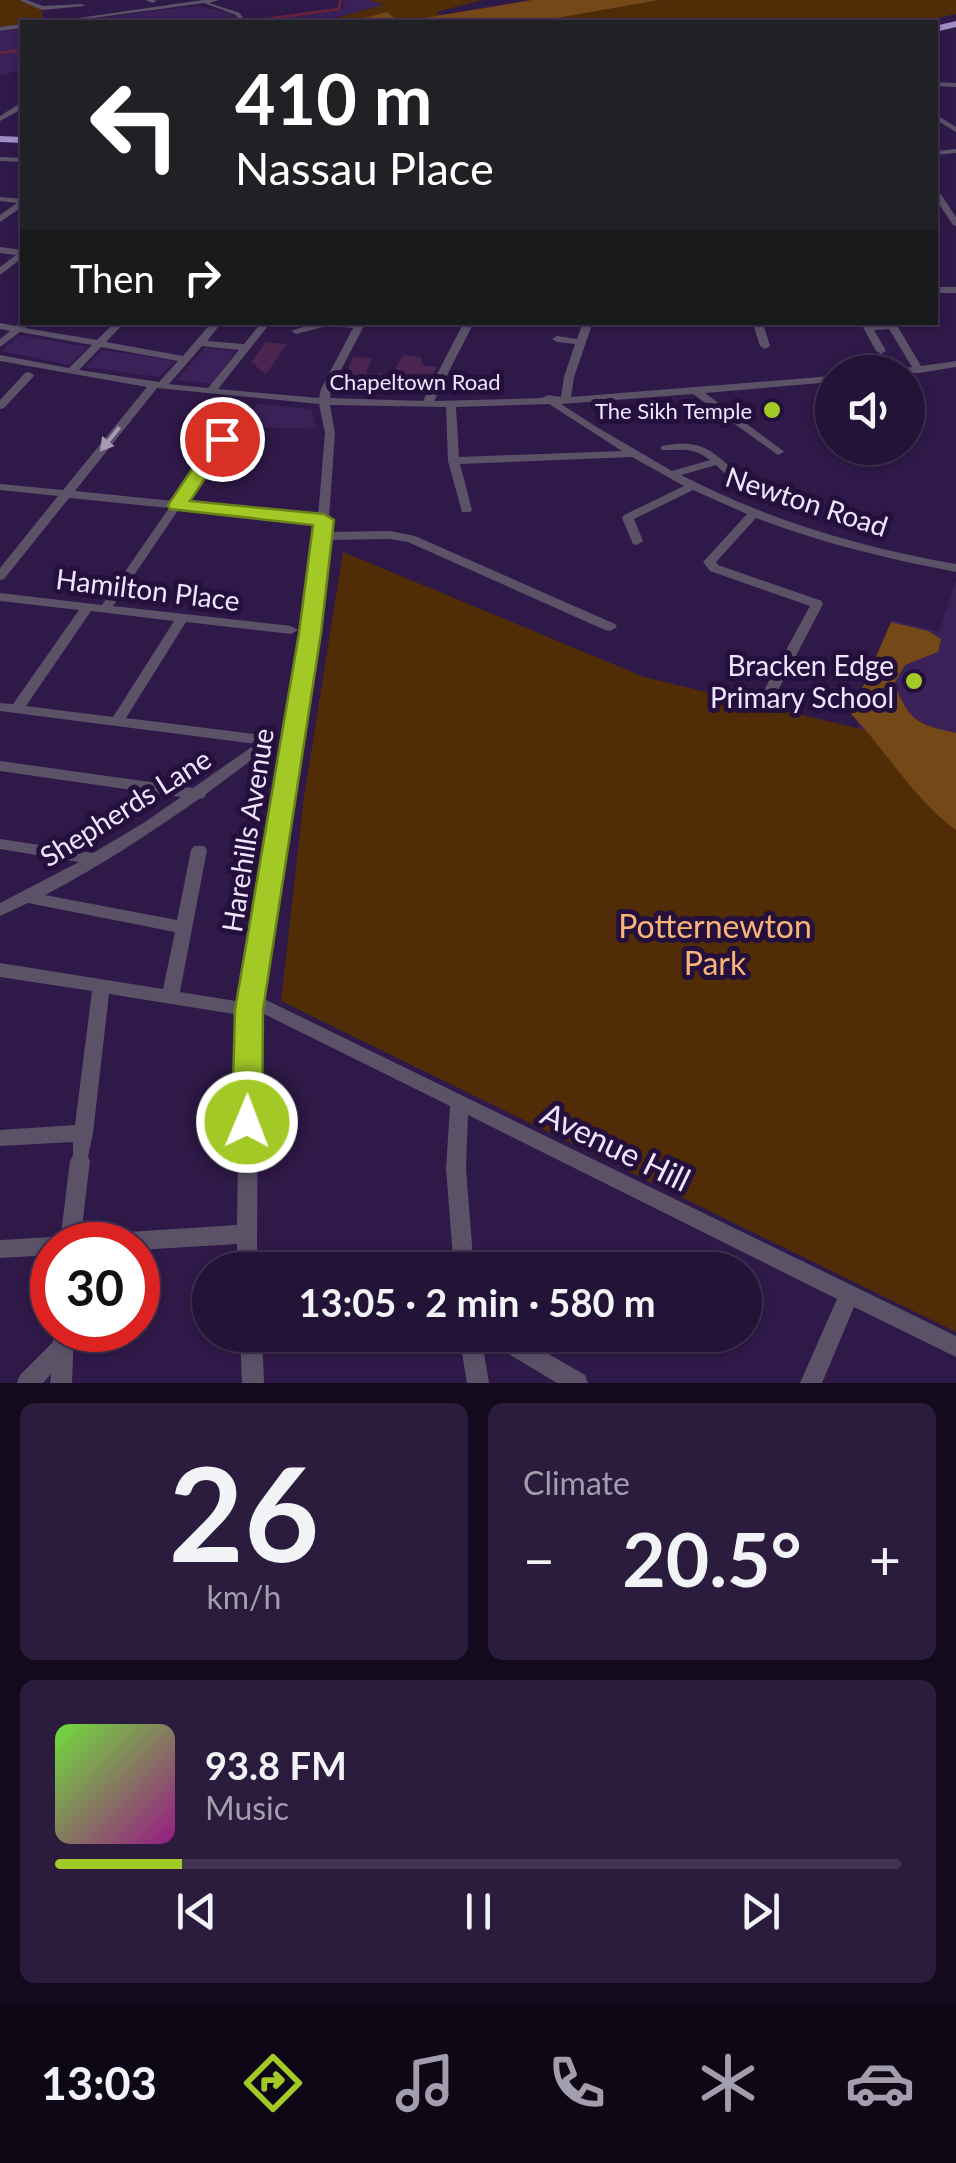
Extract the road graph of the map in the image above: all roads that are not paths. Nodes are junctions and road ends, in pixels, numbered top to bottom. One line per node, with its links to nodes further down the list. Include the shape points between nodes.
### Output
1 (22, 0): 7 (street)
2 (191, 0): 6 (street)
3 (216, 0): 4 (street)
4 (201, 2): 6 (street); 11 (street)
5 (83, 3): 7 (street); 8 (street)
6 (180, 6): 8 (street)
7 (42, 8): 9 (street)
8 (92, 18): 10 (street)
9 (49, 20)
10 (64, 20)
11 (241, 20)
12 (938, 196): 15 (street)
13 (20, 204): 14 (street)
14 (0, 220)
15 (956, 223)
16 (20, 255): 17 (street)
17 (0, 272)
18 (23, 325): 30 (street)
19 (119, 325): 36 (street)
20 (215, 325): 33 (street)
21 (263, 325): 38 (street)
22 (322, 325): 31 (street)
23 (359, 325): 53 (street)
24 (467, 325): 54 (street)
25 (587, 325): 34 (street)
26 (758, 325): 37 (street)
27 (884, 325): 39 (street, via 868,327)
28 (893, 325): 40 (street)
29 (0, 326): 30 (street)
30 (16, 331): 35 (street); 36 (street)
31 (305, 331)
32 (558, 339): 34 (street)
33 (200, 342): 38 (street); 42 (street)
34 (581, 342): 52 (street)
35 (0, 344)
36 (98, 345): 42 (street); 45 (street)
37 (765, 346)
38 (244, 347): 50 (street)
39 (881, 350)
40 (910, 355)
41 (0, 358): 45 (street, Chapeltown Road)
42 (184, 359): 48 (street)
43 (956, 364): 44 (street)
44 (925, 369)
45 (71, 372): 48 (street, Chapeltown Road)
46 (29, 375): 56 (street)
47 (815, 380): 49 (street, Chapeltown Road)
48 (158, 385): 50 (street, Chapeltown Road); 67 (street, one-way to 67)
49 (694, 390): 52 (street, Chapeltown Road); 59 (street)
50 (211, 392): 53 (street, Chapeltown Road)
51 (548, 398): 52 (street, Chapeltown Road); 55 (street, Chapeltown Road); 60 (street, Newton Road)
52 (566, 398)
53 (324, 402): 54 (street, Chapeltown Road); 71 (street, Harehills Avenue, via 330,433)
54 (427, 404): 55 (street, Chapeltown Road)
55 (451, 404): 61 (street)
56 (0, 406)
57 (244, 406): 68 (street)
58 (665, 448): 62 (street, via 690,443)
59 (778, 452)
60 (635, 454): 61 (street); 63 (street, Newton Road)
61 (454, 461): 69 (street)
62 (717, 461): 63 (street); 64 (street)
63 (670, 475): 66 (street, Newton Road)
64 (738, 480)
65 (0, 487): 67 (street)
66 (691, 487): 70 (street, Newton Road); 72 (street, via 628,518)
67 (65, 494): 68 (street); 74 (street)
68 (177, 505): 71 (street); 77 (street)
69 (466, 510)
70 (752, 514): 73 (street, Newton Road, via 860,549); 81 (street, via 709,562 817,604)
71 (323, 528): 79 (street, via 411,539); 96 (street, Harehills Avenue)
72 (638, 540)
73 (956, 568)
74 (0, 576)
75 (0, 597): 76 (street, Hamilton Place)
76 (87, 607): 77 (street, Hamilton Place); 83 (street)
77 (104, 609): 78 (street, Hamilton Place)
78 (182, 618): 80 (street, Hamilton Place); 84 (street)
79 (610, 626)
80 (291, 630)
81 (769, 694)
82 (0, 707): 83 (street)
83 (17, 709): 84 (street)
84 (117, 722): 86 (street, Shepherds Lane, via 266,742)
85 (0, 766): 86 (street)
86 (198, 794): 89 (street, Shepherds Lane)
87 (0, 844): 89 (street)
88 (199, 850): 92 (street)
89 (96, 859): 90 (street, Shepherds Lane)
90 (25, 897): 91 (street, Shepherds Lane); 92 (street)
91 (0, 910)
92 (182, 927): 95 (street)
93 (2, 973): 94 (street)
94 (101, 988): 95 (street); 99 (street)
95 (170, 997): 96 (street)
96 (249, 1010): 97 (street, Avenue Hill, via 260,1004); 101 (street, Harehills Avenue)
97 (459, 1103): 106 (street); 107 (street, Avenue Hill)
98 (0, 1138): 99 (street)
99 (82, 1148): 100 (street)
100 (74, 1222)
101 (245, 1234): 102 (street); 105 (street, Harehills Avenue)
102 (160, 1239)
103 (30, 1247): 104 (street)
104 (0, 1249)
105 (246, 1252)
106 (463, 1252)
107 (850, 1294): 108 (street, Avenue Hill); 119 (street)
108 (956, 1348)
109 (53, 1352): 114 (street)
110 (63, 1352): 115 (street)
111 (252, 1352): 116 (street)
112 (473, 1352): 117 (street)
113 (525, 1352): 118 (street)
114 (28, 1383)
115 (61, 1383)
116 (254, 1383)
117 (478, 1383)
118 (578, 1383)
119 (811, 1383)

